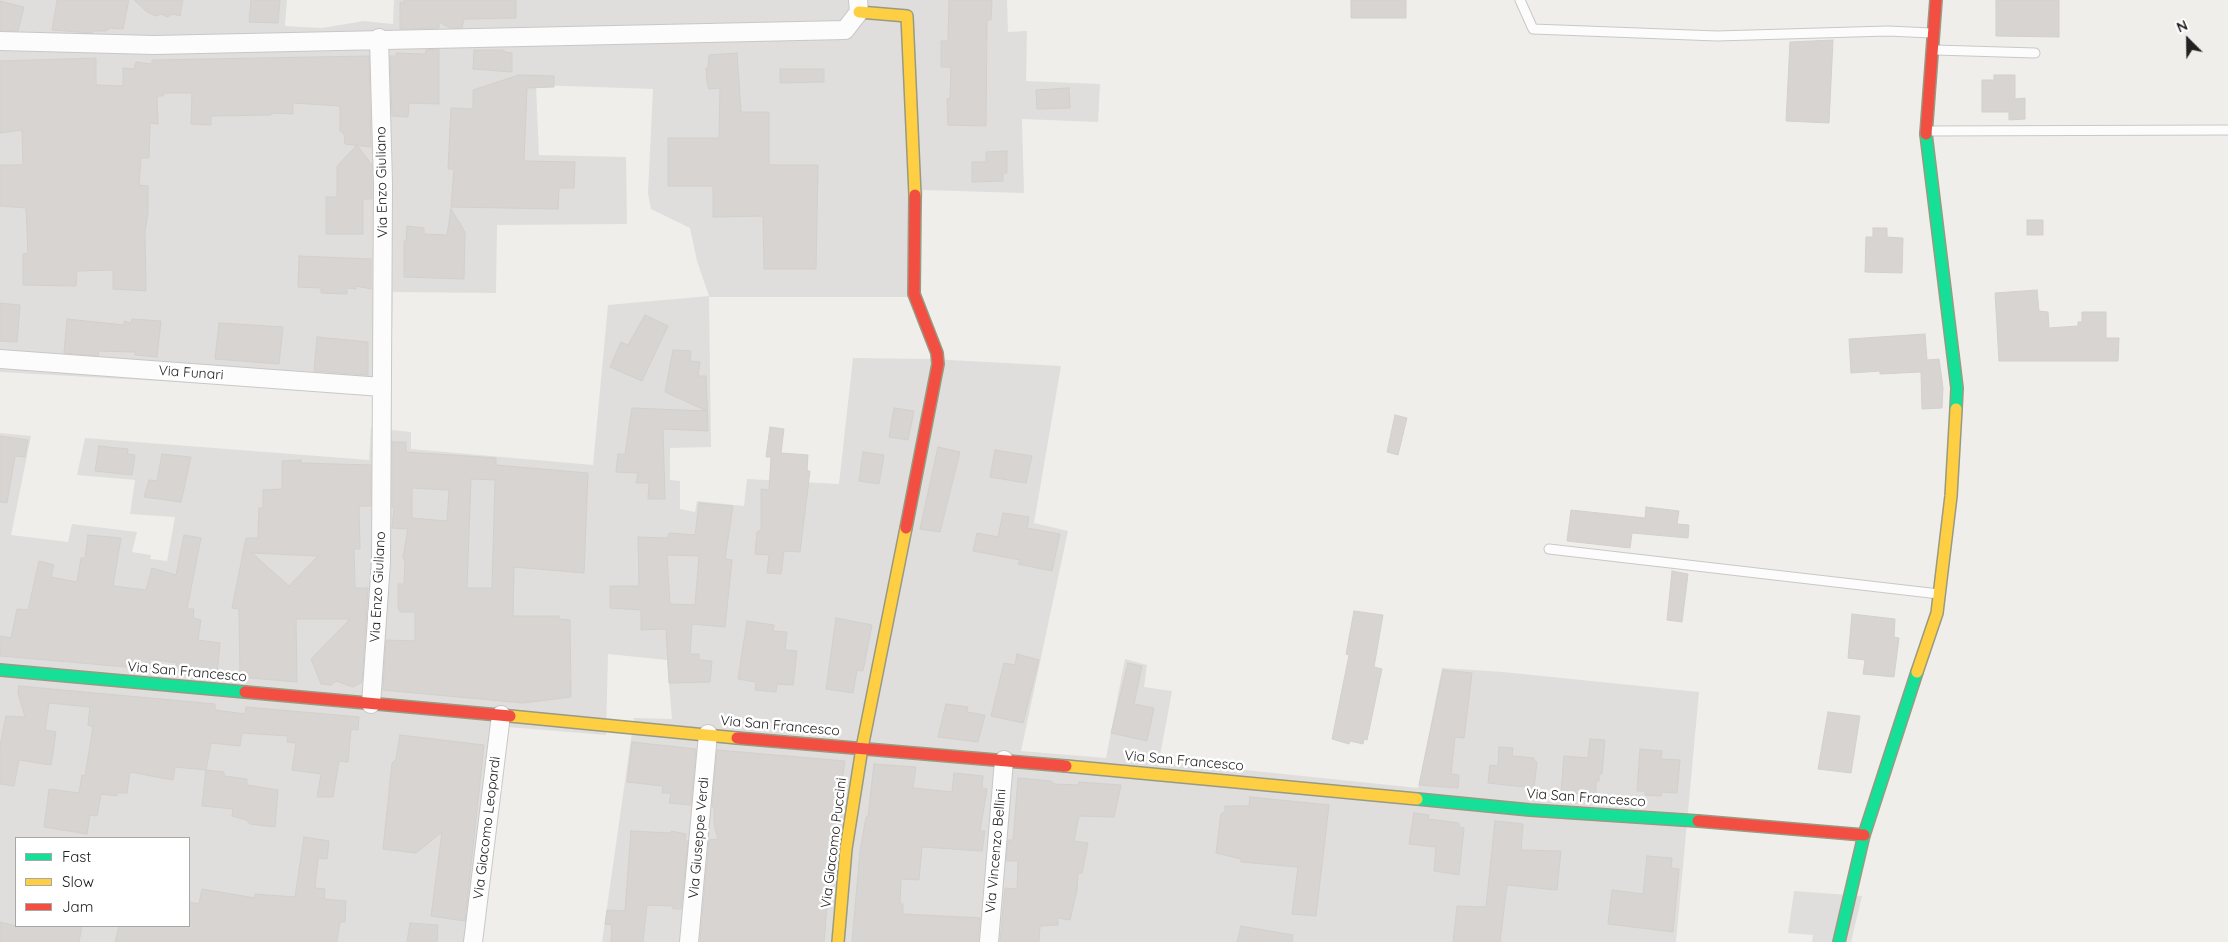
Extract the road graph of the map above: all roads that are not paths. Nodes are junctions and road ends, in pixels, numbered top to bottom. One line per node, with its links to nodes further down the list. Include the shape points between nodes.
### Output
1 (1520, 0): 4 (lane, via 1533,29 1717,36 1888,31)
2 (1936, 0): 4 (street)
3 (858, 6): 5 (street, via 845,30); 19 (street, Via Giacomo Puccini, via 907,16 915,186 914,294 937,353 938,364)
4 (1933, 33): 7 (street)
5 (379, 38): 6 (street, via 154,44); 12 (street, Via Enzo Giuliano, via 383,184)
6 (0, 41)
7 (1932, 50): 8 (lane); 10 (street)
8 (2034, 53)
9 (2228, 130): 10 (lane)
10 (1926, 131): 14 (street, via 1957,388 1951,496)
11 (0, 359): 12 (street, Via Funari)
12 (382, 387): 16 (street, Via Enzo Giuliano, via 381,562)
13 (1549, 549): 14 (lane)
14 (1940, 594): 21 (street, via 1937,613)
15 (0, 670): 16 (street, Via San Francesco)
16 (371, 704): 17 (street, Via San Francesco)
17 (501, 714): 18 (street, Via San Francesco); 22 (street, Via Giacomo Leopardi)
18 (708, 734): 19 (street, Via San Francesco); 23 (street, Via Giuseppe Verdi)
19 (862, 748): 20 (street, Via San Francesco); 24 (street, Via Giacomo Puccini, via 846,848)
20 (1004, 760): 21 (street, Via San Francesco, via 1530,810); 25 (street, Via Vincenzo Bellini)
21 (1864, 835): 26 (street)
22 (473, 942)
23 (689, 942)
24 (838, 942)
25 (989, 942)
26 (1839, 942)

